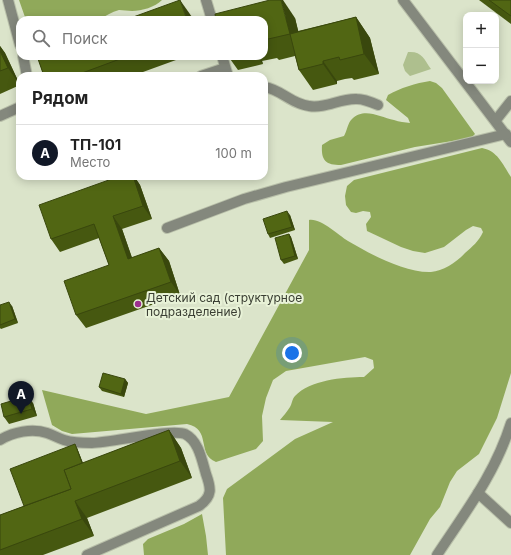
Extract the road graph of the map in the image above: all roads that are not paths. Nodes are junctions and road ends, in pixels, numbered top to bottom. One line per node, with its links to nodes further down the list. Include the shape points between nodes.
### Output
1 (8, 0): 5 (street)
2 (206, 0): 4 (street)
3 (403, 0): 15 (street)
4 (211, 16)
5 (16, 30)
6 (24, 60): 8 (street)
7 (223, 60): 9 (street)
8 (26, 72)
9 (226, 72)
10 (268, 87): 12 (street, via 295,103 307,106 319,107 352,99)
11 (511, 101): 15 (street)
12 (378, 105)
13 (16, 109): 14 (street)
14 (0, 116)
15 (496, 120): 16 (street)
16 (508, 138): 17 (street, via 286,187 244,199)
17 (167, 228)
18 (511, 422): 20 (street, via 499,457)
19 (0, 440): 22 (street, via 15,433 35,431 83,443 110,442 173,432 185,434 194,442 209,482 210,492 205,502)
20 (478, 493): 21 (street); 23 (street)
21 (511, 523)
22 (87, 555)
23 (437, 555)

